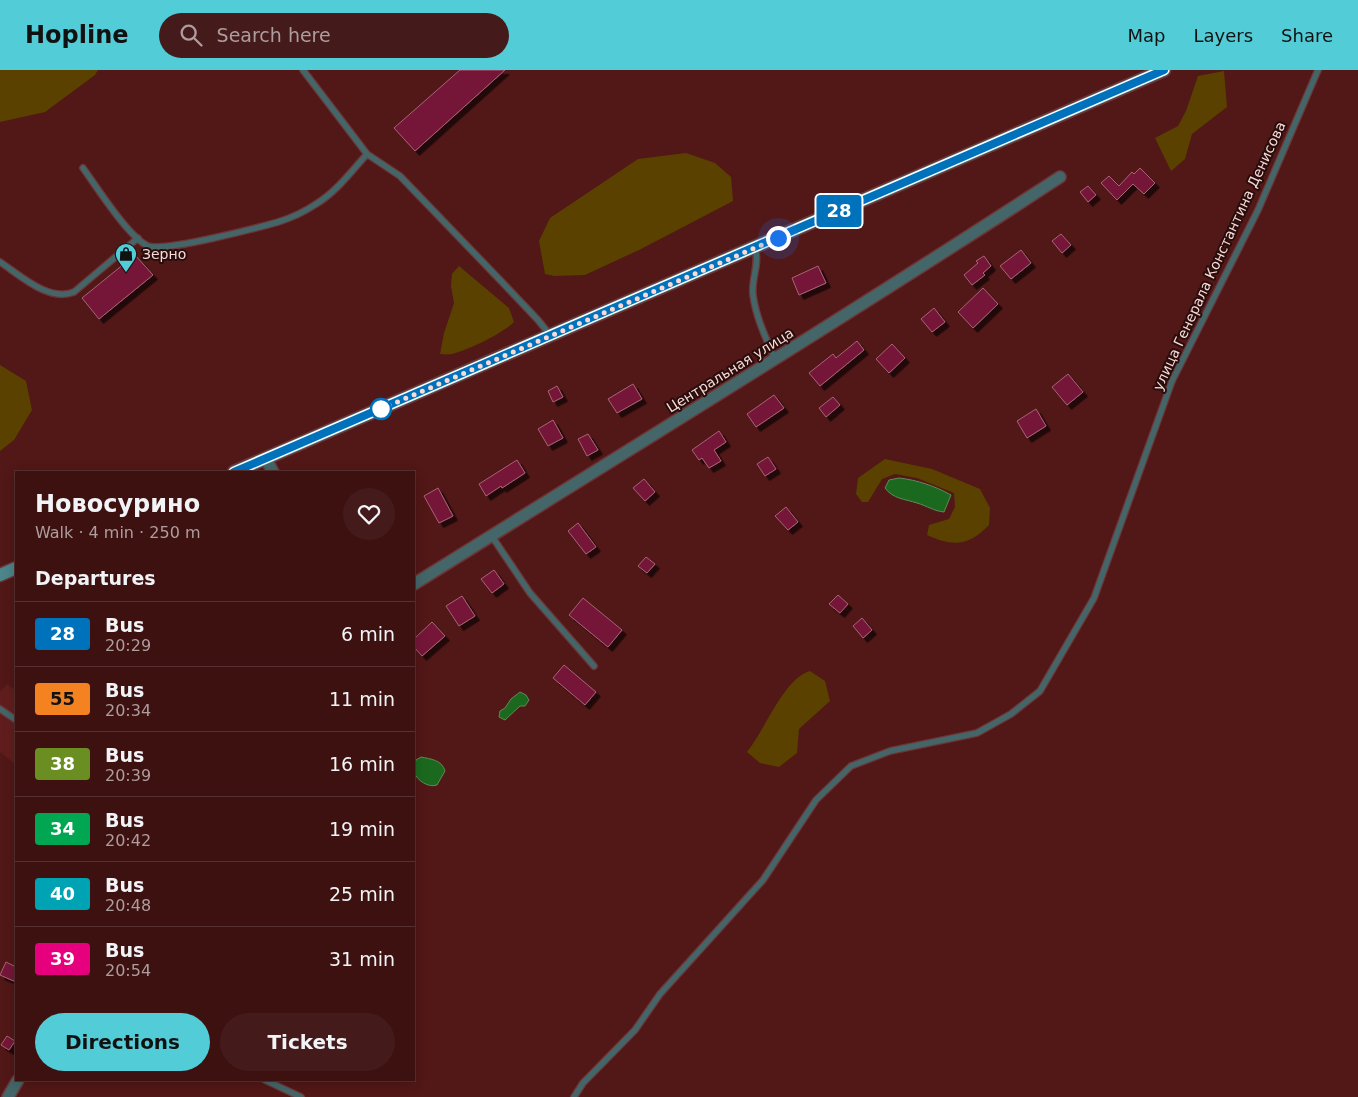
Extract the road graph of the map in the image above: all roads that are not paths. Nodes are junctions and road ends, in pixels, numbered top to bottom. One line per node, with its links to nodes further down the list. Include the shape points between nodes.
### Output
1 (303, 70): 4 (lane)
2 (1164, 70): 8 (main road)
3 (1318, 70): 26 (lane, улица Генерала Константина Денисова, via 1258,210 1172,381 1094,598 1040,691 1011,714 977,733 890,751 850,766 816,800 763,880 660,994 635,1030 582,1083)
4 (367, 154): 7 (lane, via 328,195 296,216 280,222 178,245 148,246); 10 (lane, via 400,176 502,280)
5 (83, 168): 7 (lane, via 115,214)
6 (1060, 177): 11 (street, Центральная улица)
7 (138, 238): 9 (lane, via 69,294 44,290)
8 (755, 248): 10 (main road); 11 (lane, via 758,257 753,293 760,325)
9 (0, 262)
10 (550, 335): 12 (main road)
11 (775, 359): 15 (street, Центральная улица)
12 (266, 459): 13 (main road); 14 (street)
13 (236, 471)
14 (272, 471)
15 (490, 536): 18 (street, Центральная улица); 19 (lane, via 530,593)
16 (15, 568): 17 (main road)
17 (0, 575)
18 (415, 583)
19 (594, 666)
20 (0, 709): 21 (lane)
21 (15, 719)
22 (17, 1081): 24 (street)
23 (267, 1081): 25 (lane)
24 (8, 1097)
25 (301, 1097)
26 (574, 1097)

